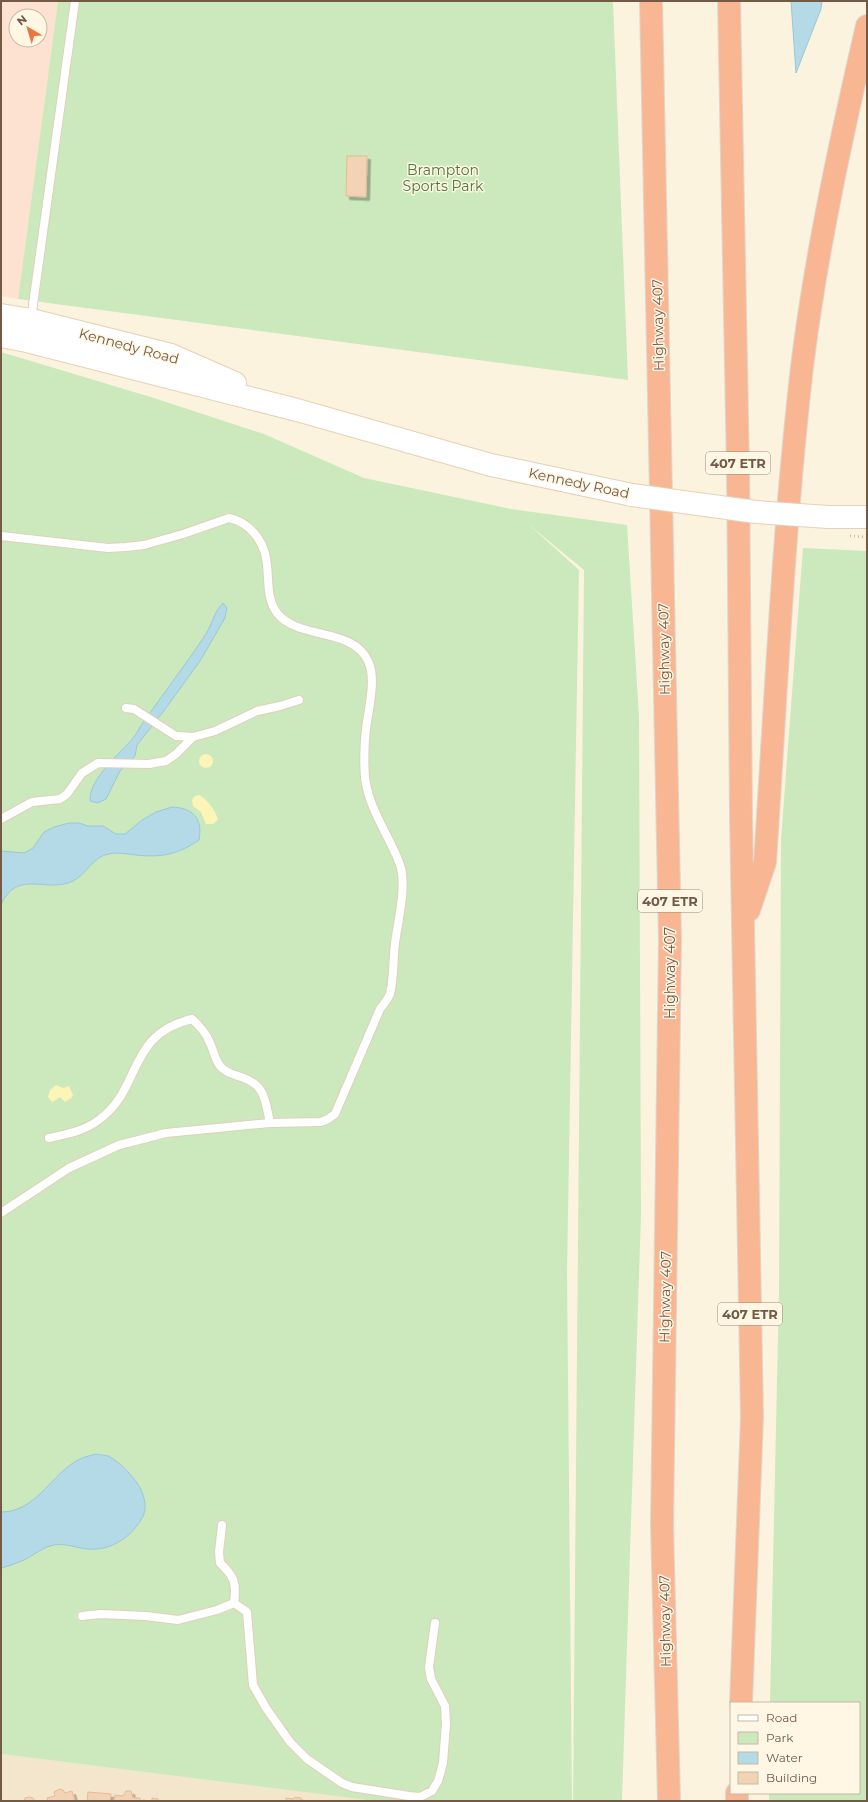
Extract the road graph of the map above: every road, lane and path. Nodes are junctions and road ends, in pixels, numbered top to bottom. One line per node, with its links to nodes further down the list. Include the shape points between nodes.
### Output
1 (75, 1): 6 (lane)
2 (652, 1): 23 (highway, Highway 407 / 407 ETR, via 670,941 662,1525)
3 (729, 1): 14 (highway, 407 ETR)
4 (866, 33): 14 (highway, via 817,265 802,365 789,487 765,862)
5 (1, 315): 6 (main road, Kennedy Road)
6 (29, 330): 7 (main road, Kennedy Road); 8 (main road, Kennedy Road, bridge, via 172,355 297,410 491,465 632,495 756,512 828,518)
7 (1, 336)
8 (867, 517)
9 (1, 536): 15 (lane, via 108,548 144,546 229,518 236,519 250,529 265,550 270,596 276,612 286,621 302,629 327,634 354,645 369,662 372,690 366,731 365,778 375,814 400,863 403,893 390,994 380,1009 335,1114 320,1122)
10 (299, 700): 12 (lane, via 257,711 215,732)
11 (126, 708): 12 (lane, via 134,709 176,736)
12 (193, 737): 13 (lane, via 166,761 149,764 98,764 82,773 67,794 60,798 32,802)
13 (1, 819)
14 (744, 924): 22 (highway, 407 ETR, via 752,1417)
15 (270, 1123): 16 (lane, via 263,1092 253,1081 230,1073 218,1064 210,1042 192,1018 177,1022 153,1038 139,1058 118,1100 102,1118 86,1129); 17 (lane, via 166,1133 119,1145 69,1168)
16 (49, 1138)
17 (1, 1213)
18 (222, 1525): 19 (lane, via 218,1552 220,1563 231,1572 235,1584)
19 (234, 1603): 20 (lane, via 178,1620 100,1614); 21 (lane, via 247,1612 253,1685 290,1742 307,1759 342,1783 352,1787 409,1796 420,1797 432,1791 443,1763 445,1706 431,1679 430,1667)
20 (82, 1616)
21 (435, 1623)
22 (741, 1702)
23 (669, 1801)

